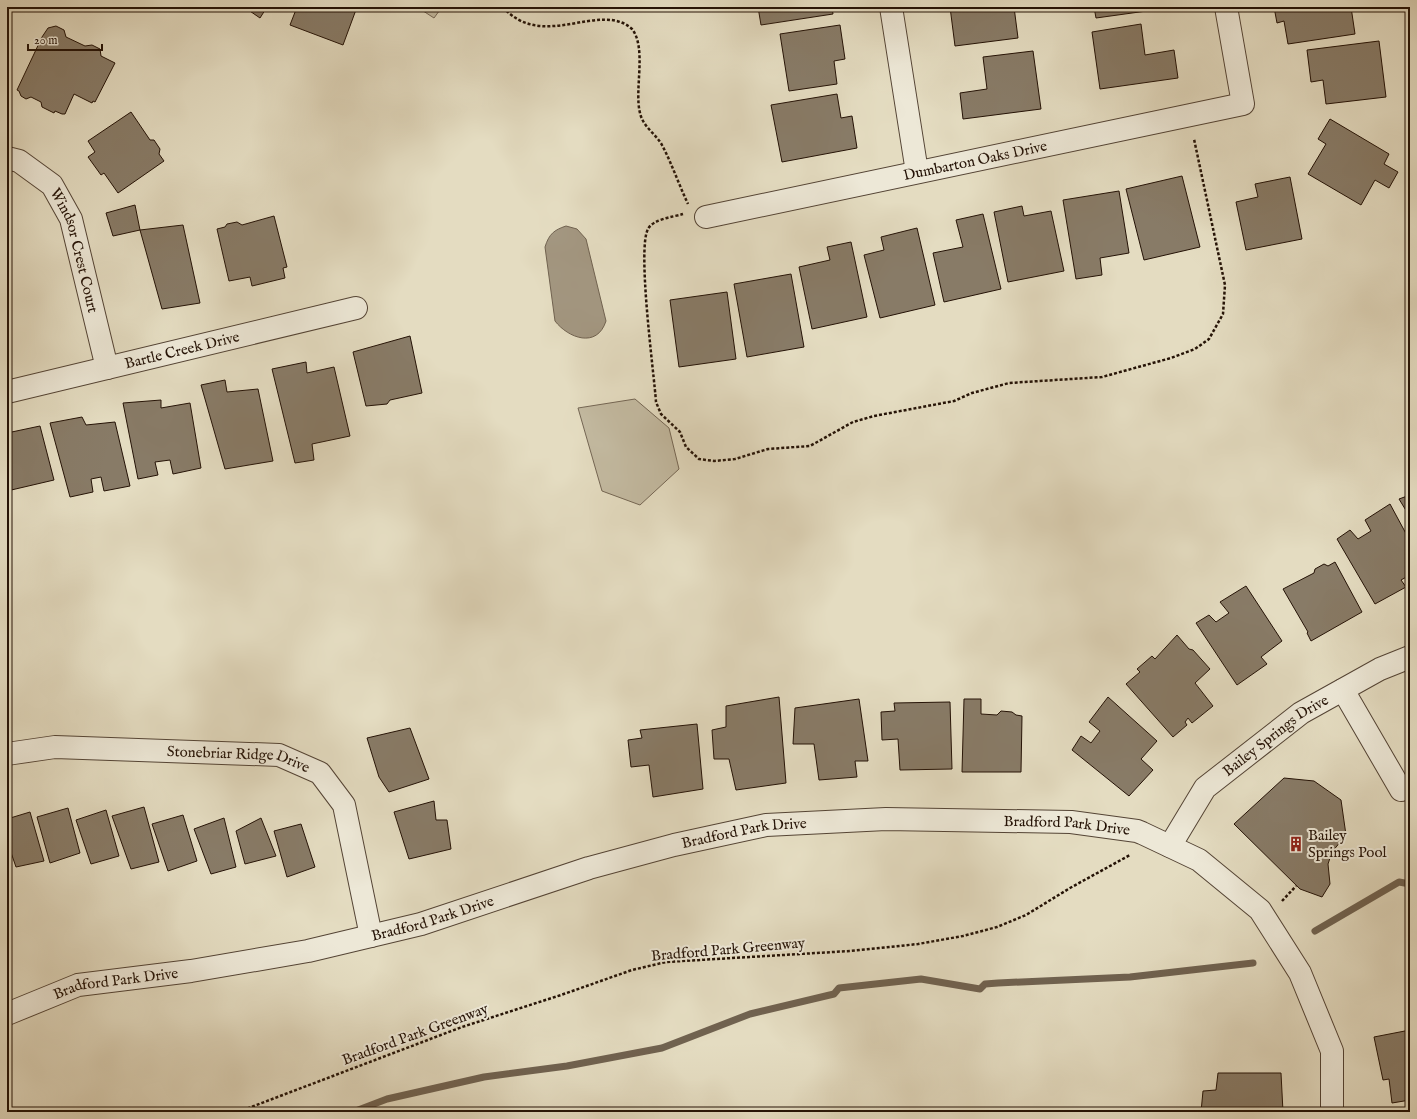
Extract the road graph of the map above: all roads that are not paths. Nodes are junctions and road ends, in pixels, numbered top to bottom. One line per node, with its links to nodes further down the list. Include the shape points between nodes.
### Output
1 (891, 7): 4 (street)
2 (1226, 7): 4 (street, Dumbarton Oaks Drive, via 1243,104)
3 (7, 158): 7 (street, Windsor Crest Court, via 19,161 52,185 71,218)
4 (917, 172): 5 (street, Dumbarton Oaks Drive)
5 (699, 214)
6 (356, 308): 7 (street, Bartle Creek Drive)
7 (107, 368): 8 (street, Bartle Creek Drive)
8 (7, 392)
9 (1410, 657): 10 (street, Bailey Springs Drive, via 1380,669)
10 (1343, 690): 12 (street); 13 (street, Bailey Springs Drive, via 1301,713 1205,788)
11 (7, 754): 14 (street, Stonebriar Ridge Drive, via 55,747 279,755 320,773 344,805)
12 (1401, 790)
13 (1170, 846): 14 (street, Bradford Park Drive, via 1142,833 1071,822 869,819 766,825 674,845 589,868 421,924); 16 (street, Bradford Park Drive, via 1199,860 1260,910 1300,973 1332,1051)
14 (371, 936): 15 (street, Bradford Park Drive, via 308,951 191,971 78,985)
15 (7, 1014)
16 (1332, 1112)

